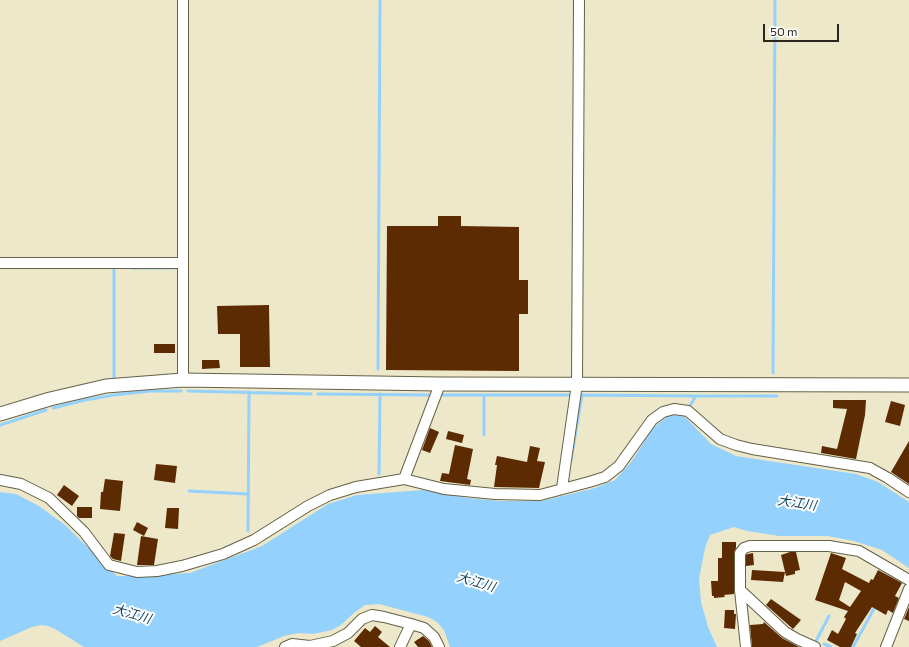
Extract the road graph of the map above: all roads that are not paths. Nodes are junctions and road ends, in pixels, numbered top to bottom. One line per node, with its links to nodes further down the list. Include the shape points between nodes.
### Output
1 (183, 0): 4 (street)
2 (579, 0): 7 (street)
3 (0, 263): 4 (street)
4 (182, 263): 5 (street)
5 (183, 380): 6 (street); 9 (street, via 106,386)
6 (440, 384): 7 (street); 10 (street)
7 (577, 384): 8 (street); 12 (street)
8 (909, 385)
9 (0, 414)
10 (404, 479): 11 (street, via 356,486 330,495 254,540 223,554 182,566 137,572 109,565 84,532 49,498 21,484); 12 (street, via 444,488 495,494 540,495)
11 (0, 480)
12 (562, 488): 13 (street, via 605,476 619,466 652,420 663,412 674,409 688,411 720,439 736,445 870,468)
13 (909, 492)
14 (909, 580): 15 (street, via 859,551 829,546 750,546 740,553)
15 (740, 590): 21 (street); 22 (street, via 785,632)
16 (909, 590): 23 (street)
17 (411, 624): 18 (street, via 372,615 348,633 332,641 310,646 292,644); 19 (street); 20 (street, via 424,628 434,637)
18 (285, 647)
19 (400, 647)
20 (439, 647)
21 (746, 647)
22 (815, 647)
23 (886, 647)

